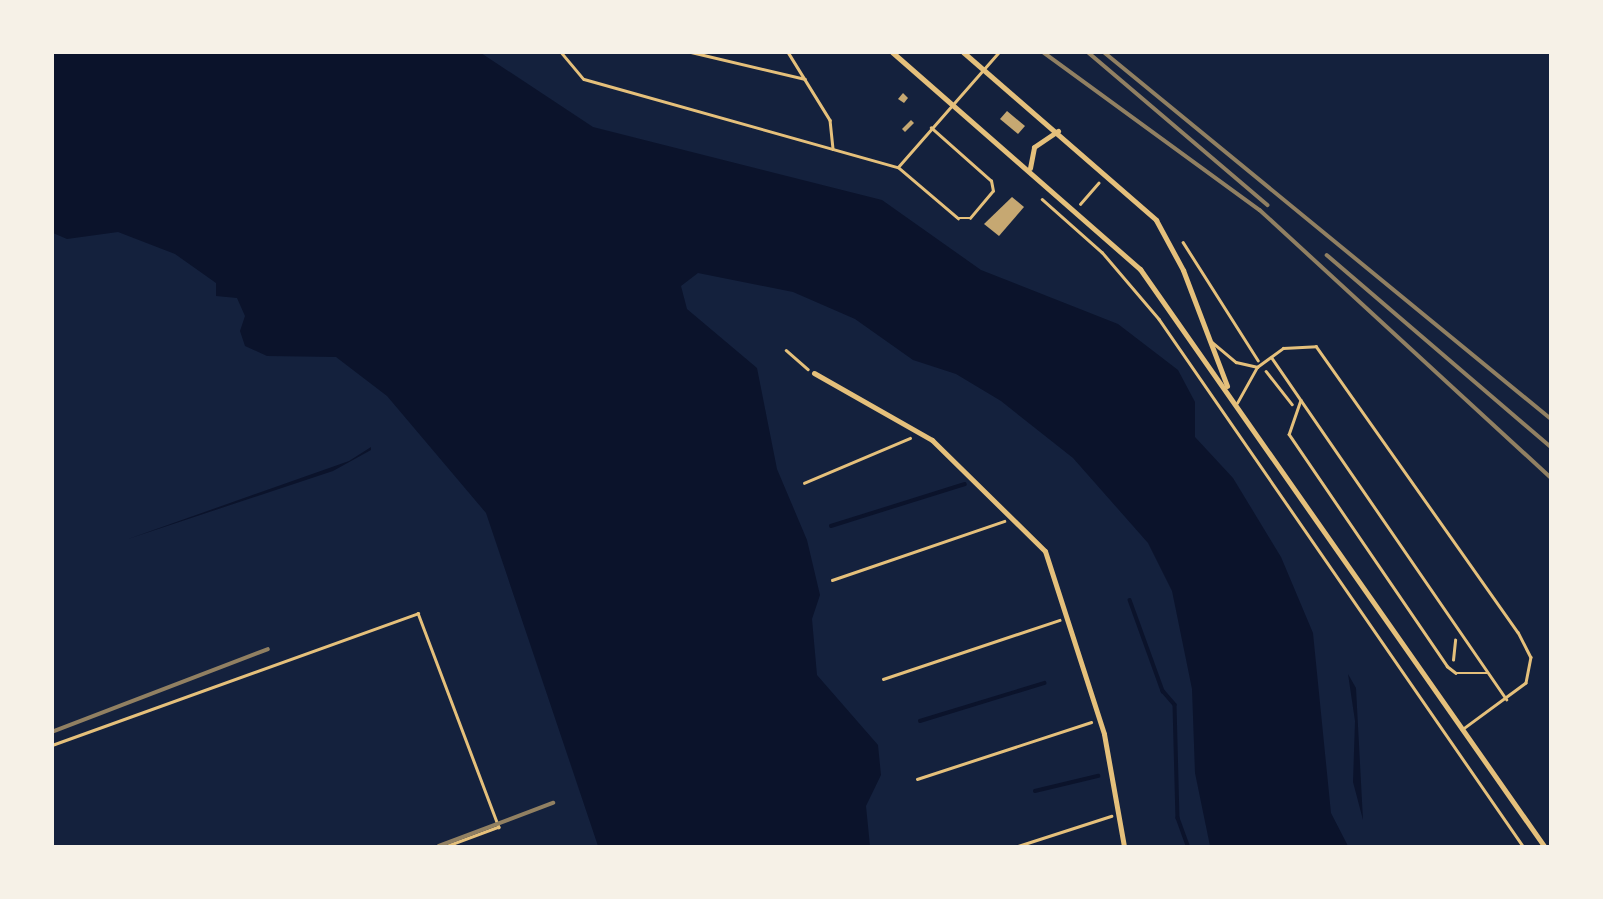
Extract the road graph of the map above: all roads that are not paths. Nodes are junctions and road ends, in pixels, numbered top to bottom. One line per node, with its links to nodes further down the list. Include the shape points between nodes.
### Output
1 (561, 52): 12 (lane, via 584,79)
2 (691, 52): 8 (lane)
3 (788, 52): 8 (lane)
4 (892, 52): 9 (street)
5 (963, 52): 7 (street)
6 (999, 52): 7 (lane)
7 (984, 70): 9 (lane); 11 (street)
8 (805, 79): 12 (lane, via 830,120)
9 (954, 103): 10 (lane); 14 (street)
10 (931, 128): 13 (lane); 13 (lane, via 991,181 993,191 970,218 958,218)
11 (1058, 131): 14 (street, via 1034,147); 15 (street, via 1107,173 1171,243)
12 (833, 149): 13 (lane)
13 (898, 167)
14 (1030, 168): 19 (street, via 1140,269)
15 (1211, 341): 17 (lane, via 1236,362); 19 (street)
16 (1272, 357): 17 (lane); 20 (lane); 23 (lane, via 1299,344 1328,356 1518,632 1531,657 1530,673)
17 (1257, 367): 21 (lane)
18 (814, 373): 27 (street, via 921,433 1011,516 1050,559 1114,780 1114,815)
19 (1230, 391): 21 (street)
20 (1301, 400): 22 (lane); 22 (lane, via 1289,434 1447,666 1456,673)
21 (1237, 403): 24 (street)
22 (1489, 673): 23 (lane)
23 (1506, 699): 24 (lane)
24 (1462, 730): 28 (street)
25 (52, 745): 26 (lane, via 418,613 499,827)
26 (448, 846)
27 (1124, 846)
28 (1544, 846)

